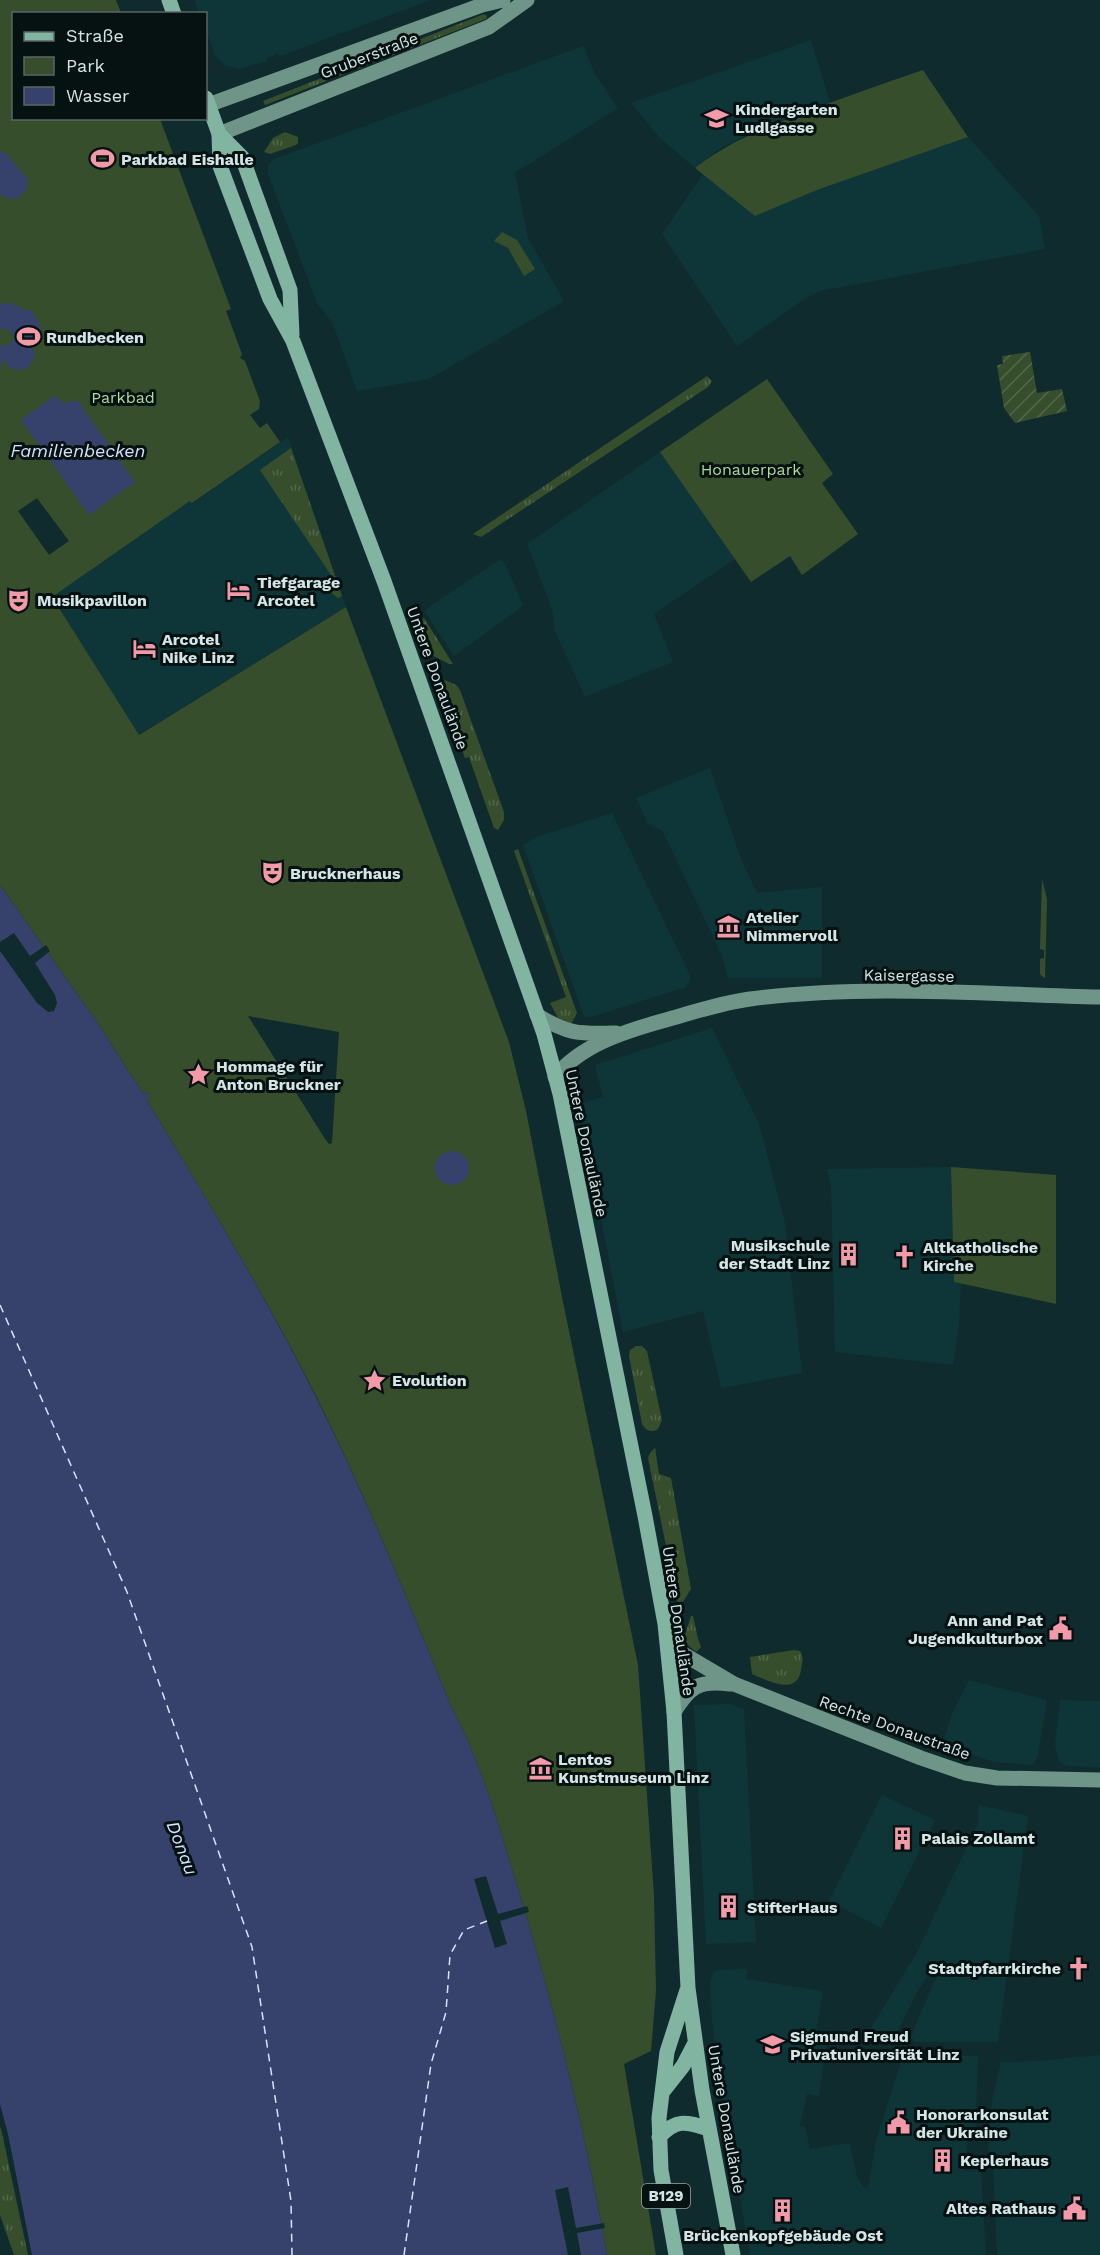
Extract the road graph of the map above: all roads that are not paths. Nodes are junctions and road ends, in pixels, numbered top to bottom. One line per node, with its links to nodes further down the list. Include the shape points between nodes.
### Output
1 (503, 0): 3 (main road, Gruberstraße)
2 (527, 0): 4 (main road, Gruberstraße, via 489,27)
3 (207, 102): 4 (main road, Untere Donaulände)
4 (219, 134): 5 (main road, Untere Donaulände, via 220,166 270,299); 5 (main road, Untere Donaulände, via 243,157 258,199 290,290)
5 (292, 341): 7 (main road, Untere Donaulände, via 384,581)
6 (1100, 997): 8 (main road, Kaisergasse, via 858,992 750,999)
7 (537, 1016): 8 (main road, via 580,1034); 9 (main road, Untere Donaulände)
8 (622, 1032): 9 (main road, via 576,1057)
9 (555, 1077): 10 (main road, Untere Donaulände)
10 (668, 1645): 11 (main road, Rechte Donaustraße); 12 (main road, Untere Donaulände)
11 (734, 1684): 12 (main road, Rechte Donaustraße, via 704,1683 684,1695); 13 (main road, Rechte Donaustraße, via 965,1773 997,1778)
12 (674, 1712): 14 (main road, Untere Donaulände)
13 (1100, 1780)
14 (688, 1988): 15 (main road, Untere Donaulände); 16 (main road, Untere Donaulände, via 667,2052)
15 (695, 2043): 16 (main road); 17 (main road, Untere Donaulände)
16 (664, 2090): 18 (main road, Untere Donaulände)
17 (709, 2129): 18 (main road, via 676,2123); 20 (main road, Untere Donaulände)
18 (658, 2137): 19 (main road, Untere Donaulände / B129)
19 (676, 2255)
20 (733, 2255)

